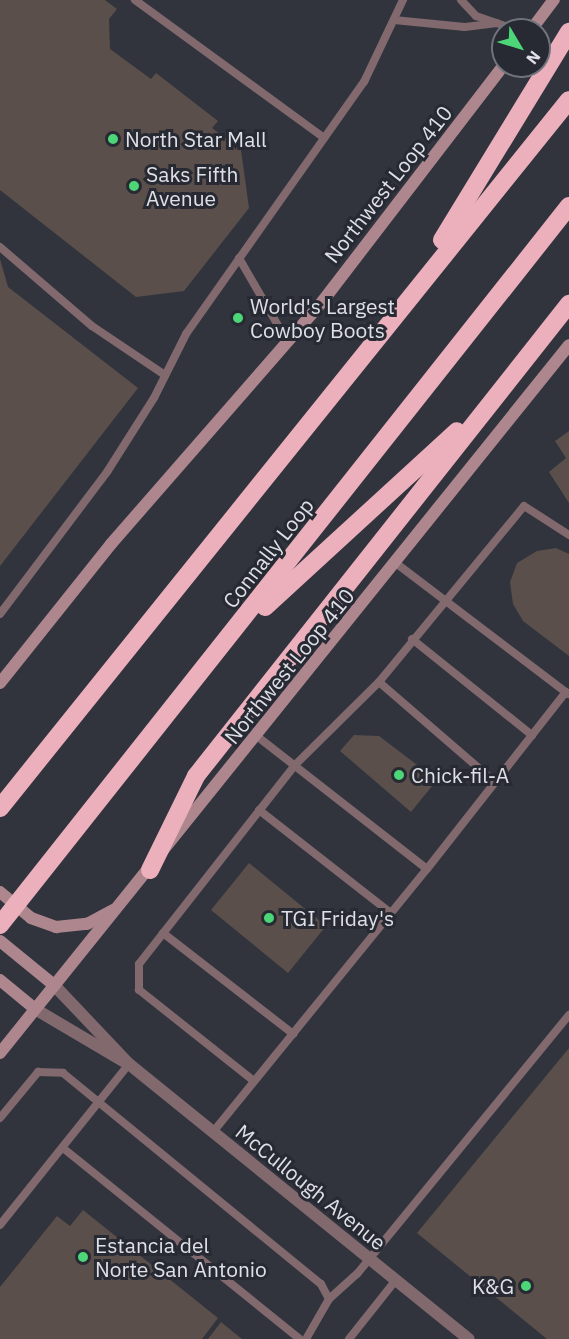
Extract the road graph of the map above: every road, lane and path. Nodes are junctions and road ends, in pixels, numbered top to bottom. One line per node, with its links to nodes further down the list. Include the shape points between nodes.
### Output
1 (135, 0): 12 (lane)
2 (403, 0): 6 (lane)
3 (462, 0): 7 (lane, via 476,16)
4 (554, 0): 5 (main road)
5 (540, 18)
6 (394, 20): 8 (lane, via 465,27); 12 (lane, via 364,82)
7 (491, 21)
8 (491, 24)
9 (569, 32): 20 (highway, via 476,191)
10 (494, 78): 18 (main road, Northwest Loop 410)
11 (569, 100): 20 (highway)
12 (324, 138): 15 (lane)
13 (569, 206): 27 (highway, Connally Loop)
14 (0, 247): 21 (lane, via 92,326)
15 (239, 258): 18 (lane); 21 (lane, via 186,334)
16 (569, 304): 38 (highway, via 196,776)
17 (569, 312): 27 (highway, via 445,444)
18 (288, 343): 29 (main road, Northwest Loop 410, via 111,544)
19 (569, 345): 23 (main road, Northwest Loop 410)
20 (357, 362): 35 (highway)
21 (165, 375): 25 (lane, via 94,490)
22 (569, 535): 24 (lane, via 524,506)
23 (397, 564): 24 (lane); 32 (main road, Northwest Loop 410)
24 (445, 600): 26 (lane); 30 (lane)
25 (0, 614)
26 (412, 639): 28 (lane); 31 (lane)
27 (226, 643): 42 (highway, Connally Loop)
28 (379, 682): 33 (lane); 34 (lane)
29 (0, 683)
30 (567, 693): 31 (lane)
31 (532, 735): 34 (lane)
32 (258, 737): 33 (lane); 38 (main road, Northwest Loop 410)
33 (294, 766): 36 (lane); 37 (lane)
34 (495, 782): 37 (lane)
35 (0, 808)
36 (260, 810): 41 (lane); 43 (lane)
37 (427, 869): 41 (lane)
38 (150, 870): 40 (main road, Northwest Loop 410)
39 (0, 892): 40 (main road, via 31,918 56,927 87,924)
40 (119, 907): 46 (main road, Northwest Loop 410)
41 (391, 913): 49 (lane)
42 (0, 925)
43 (164, 933): 49 (lane); 52 (lane, via 139,964 139,990)
44 (0, 941): 46 (main road, McCullough Avenue)
45 (5, 984): 47 (main road, McCullough Avenue)
46 (54, 985): 47 (main road, Northwest Loop 410); 51 (street, McCullough Avenue)
47 (35, 1009): 50 (main road, Northwest Loop 410); 51 (street, McCullough Avenue)
48 (569, 1015): 58 (lane)
49 (293, 1034): 52 (lane)
50 (0, 1053)
51 (129, 1064): 53 (lane); 55 (street, McCullough Avenue)
52 (254, 1081): 55 (lane)
53 (99, 1103): 54 (lane, via 63,1073 38,1072); 56 (lane); 60 (lane, via 321,1284)
54 (0, 1118)
55 (213, 1132): 58 (street, McCullough Avenue)
56 (63, 1148): 57 (lane); 61 (lane)
57 (0, 1226)
58 (368, 1258): 59 (street, McCullough Avenue); 60 (lane)
59 (396, 1280): 63 (lane); 64 (street, McCullough Avenue)
60 (329, 1299): 62 (lane)
61 (300, 1339)
62 (306, 1339)
63 (349, 1339)
64 (469, 1339)

